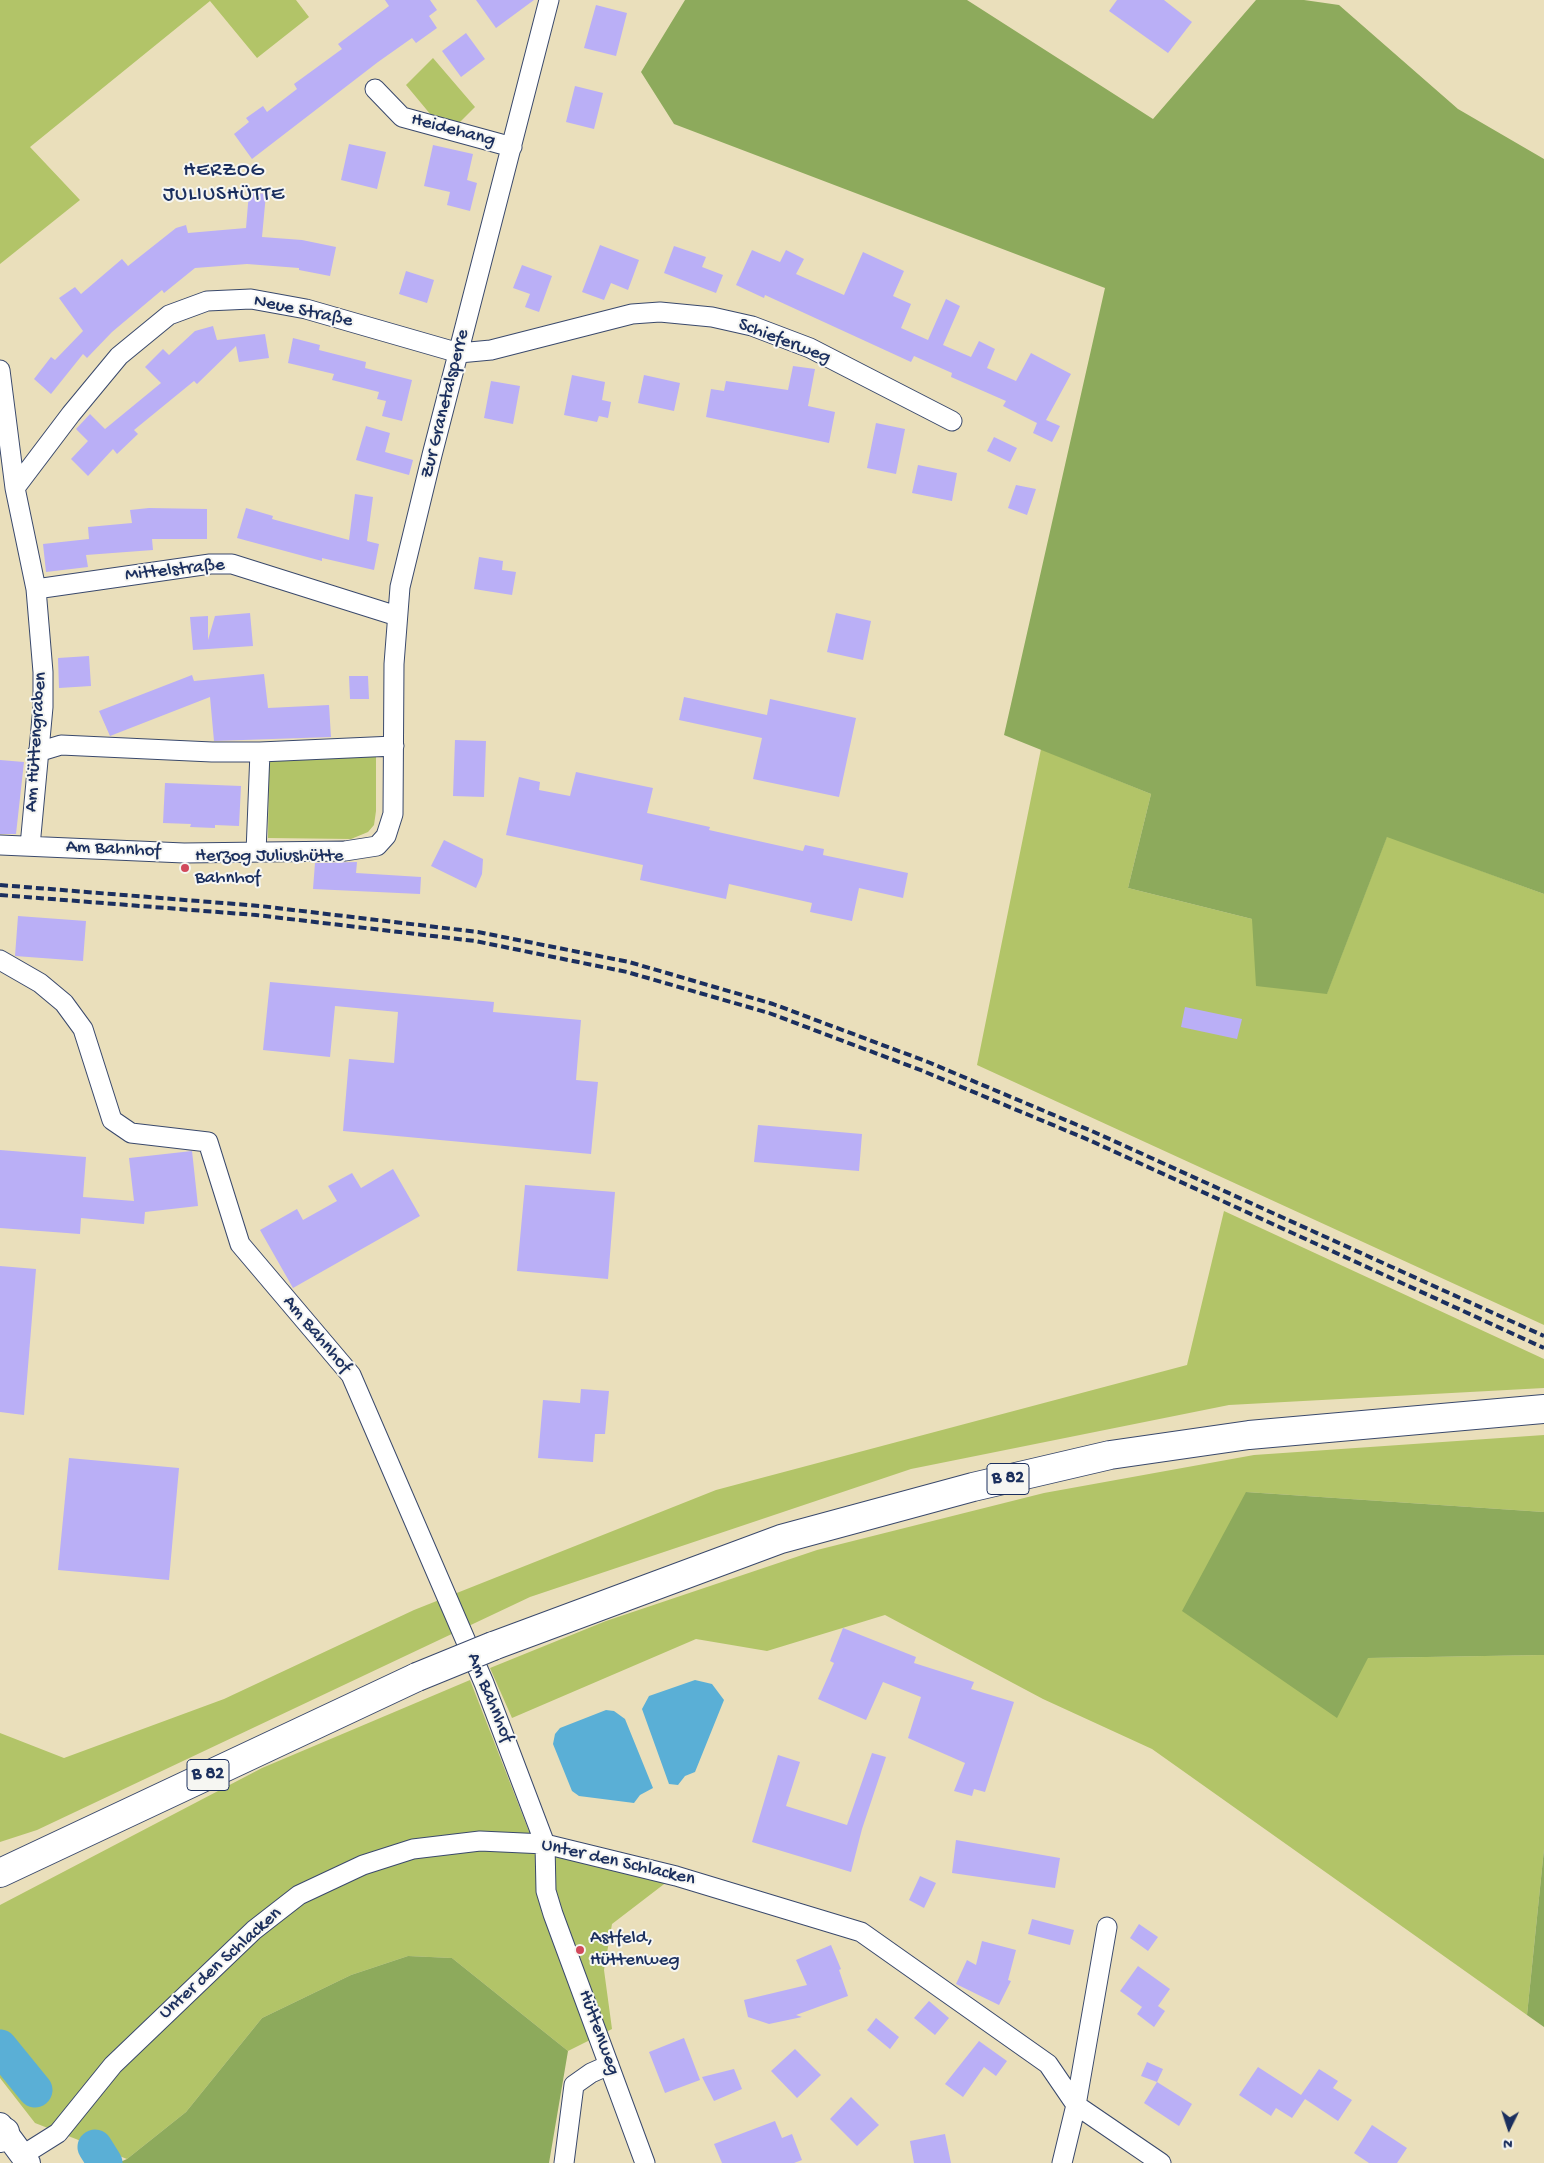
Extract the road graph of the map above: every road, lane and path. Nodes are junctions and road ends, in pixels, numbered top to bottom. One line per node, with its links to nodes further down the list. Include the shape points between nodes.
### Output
1 (549, 0): 3 (street, Zur Granetalsperre)
2 (375, 89): 3 (street, Heidehang, via 402,117)
3 (512, 147): 4 (street, Zur Granetalsperre)
4 (459, 353): 6 (street, Schieferweg, via 491,350 632,314 660,312 712,317 752,326 810,348); 7 (street, Neue Straße, via 306,309 251,299 207,301 169,315 120,356 71,414); 9 (street, Zur Granetalsperre, via 400,587)
5 (0, 370): 7 (street, Am Hüttengraben)
6 (952, 420)
7 (16, 488): 8 (street, Am Hüttengraben)
8 (36, 589): 9 (street, Mittelstraße, via 210,564 232,564); 11 (street, Am Hüttengraben, via 43,672)
9 (396, 616): 10 (street, Zur Granetalsperre)
10 (394, 746): 12 (street); 13 (street, Zur Granetalsperre)
11 (38, 752): 12 (street, via 61,745); 15 (street, Am Hüttengraben)
12 (260, 752): 16 (street)
13 (393, 814): 16 (street, Am Bahnhof, via 386,836 378,846 345,851)
14 (0, 845): 15 (street, Am Bahnhof)
15 (30, 846): 16 (street, Am Bahnhof, via 184,854)
16 (256, 852)
17 (0, 960): 19 (street, Am Bahnhof, via 40,983 64,1003 83,1029 112,1120 132,1134 208,1142 240,1244 351,1375 484,1682)
18 (1544, 1409): 20 (highway, B 82, bridge, via 1249,1435 1101,1457 973,1487 781,1539 417,1677)
19 (546, 1844): 22 (street, Hüttenweg, via 546,1892); 23 (street, Unter den Schlacken, via 676,1876 861,1932 1048,2064); 25 (street, Unter den Schlacken, via 480,1841 413,1849 362,1865 299,1895 254,1930 113,2065 58,2133)
20 (0, 1873)
21 (1107, 1927): 23 (street)
22 (609, 2065): 26 (street, via 574,2085); 27 (street, Hüttenweg)
23 (1076, 2105): 28 (street); 29 (street)
24 (2, 2131): 25 (street)
25 (25, 2159)
26 (564, 2163)
27 (645, 2163)
28 (1062, 2163)
29 (1161, 2163)

